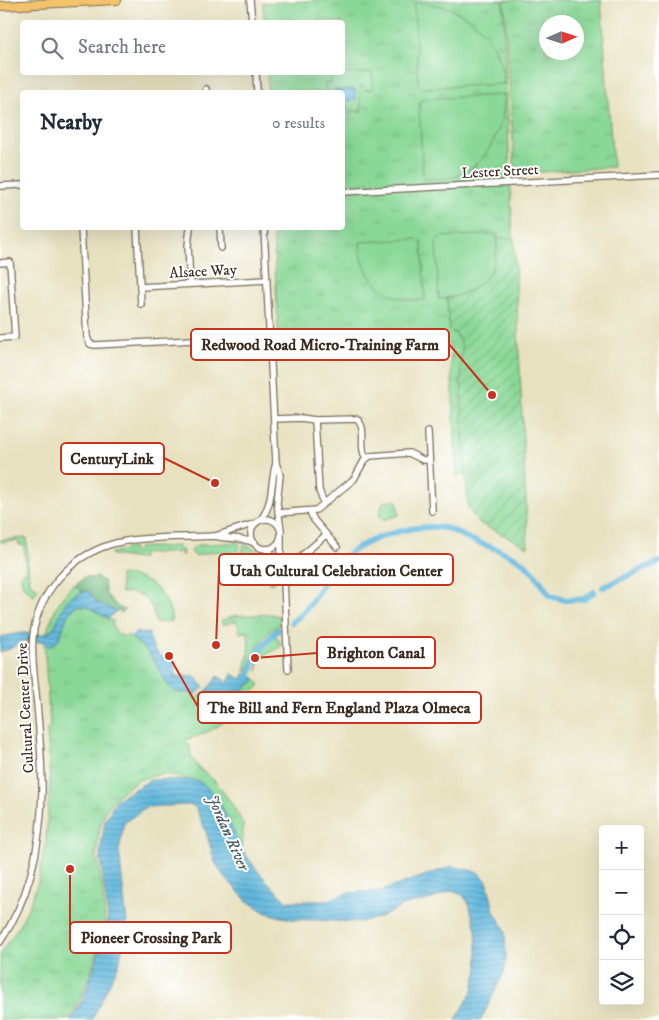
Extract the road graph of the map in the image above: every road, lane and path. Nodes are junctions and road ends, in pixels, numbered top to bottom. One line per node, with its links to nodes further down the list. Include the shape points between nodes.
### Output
1 (117, 0): 3 (main road)
2 (250, 0): 4 (street)
3 (0, 6)
4 (252, 20)
5 (256, 75): 6 (street)
6 (257, 90)
7 (659, 175): 10 (street, Lester Street)
8 (20, 184): 9 (street)
9 (0, 186)
10 (345, 192)
11 (81, 230): 22 (street, via 90,344)
12 (137, 230): 20 (street)
13 (190, 230): 19 (street)
14 (220, 230): 16 (street)
15 (264, 230): 18 (street)
16 (221, 248)
17 (0, 262): 23 (street, via 10,262 15,337)
18 (267, 280): 19 (street, Alsace Way); 22 (street)
19 (190, 284): 20 (street, Alsace Way)
20 (140, 287): 21 (street)
21 (141, 304)
22 (270, 336): 24 (street)
23 (0, 338)
24 (274, 419): 25 (street); 29 (street)
25 (315, 420): 27 (street, via 351,418 359,421); 30 (street, via 319,490)
26 (428, 432): 28 (street)
27 (366, 458): 28 (street, via 408,453); 30 (street, via 354,479)
28 (429, 460): 31 (street)
29 (276, 463): 33 (street, via 280,475); 34 (street, via 269,506)
30 (324, 504): 32 (street)
31 (432, 511)
32 (310, 512): 33 (street); 36 (street)
33 (278, 513): 35 (street)
34 (260, 521): 35 (street, via 273,521); 37 (street, Cultural Center Drive); 39 (street, via 252,532)
35 (281, 530): 38 (street)
36 (326, 535): 40 (street); 42 (street)
37 (215, 536): 39 (street, Cultural Center Drive, via 239,537); 45 (street, Cultural Center Drive, via 120,542 102,548 66,570 48,593 33,634 42,772 39,837 27,890)
38 (281, 538): 41 (street, via 274,547); 43 (street)
39 (255, 544): 41 (street)
40 (337, 547)
41 (266, 549): 43 (street, via 276,560)
42 (300, 557)
43 (284, 581): 44 (street)
44 (288, 669)
45 (0, 942)

